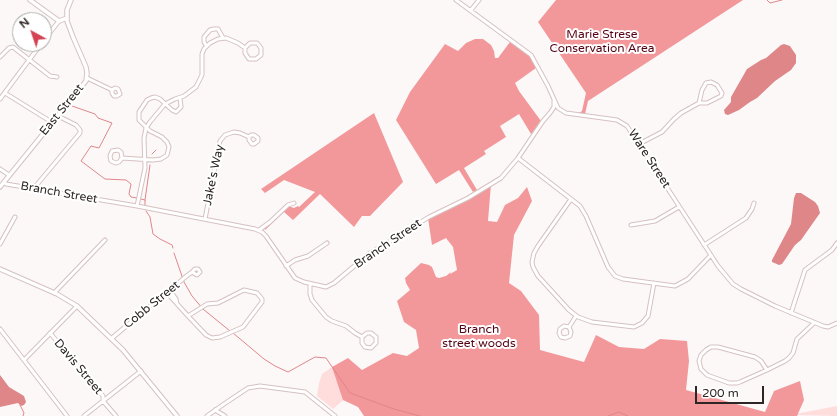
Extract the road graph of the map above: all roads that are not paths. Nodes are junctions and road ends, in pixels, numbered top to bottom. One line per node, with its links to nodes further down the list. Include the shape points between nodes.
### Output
1 (30, 0): 7 (main road)
2 (71, 0): 6 (main road)
3 (456, 0): 5 (street)
4 (479, 0): 5 (street)
5 (471, 10): 21 (street, via 531,55)
6 (67, 18): 7 (main road); 16 (main road, East Street, via 86,67)
7 (59, 21): 8 (street)
8 (52, 30)
9 (223, 38): 10 (street); 10 (street, via 218,29 210,30 204,37); 11 (street)
10 (206, 45): 19 (street, via 202,54 201,80 193,90)
11 (245, 48): 11 (street, via 245,55 250,59 257,59 261,55 261,48 256,43 250,43)
12 (35, 52): 14 (street)
13 (0, 57): 14 (street, via 11,47)
14 (29, 61): 15 (street, via 50,76); 18 (street)
15 (57, 77)
16 (87, 78): 17 (street); 26 (main road, East Street)
17 (112, 90)
18 (5, 92): 20 (street); 27 (street)
19 (180, 98): 23 (street); 23 (street, via 182,107 178,111 173,111)
20 (0, 99)
21 (554, 100): 24 (street); 25 (street, Branch Street, via 554,107)
22 (699, 103): 22 (street, via 707,103 721,96 717,85 706,83); 30 (street, via 674,119 662,132)
23 (166, 104): 28 (street); 28 (street, via 155,97 144,103 139,117)
24 (558, 108): 25 (street, Branch Street); 30 (street, Ware Street, via 566,113 623,122)
25 (550, 113): 32 (street, Branch Street)
26 (58, 116): 27 (main road, East Street); 38 (street, via 76,125 80,133)
27 (52, 123): 35 (main road, East Street)
28 (146, 128): 33 (street); 33 (street, via 165,139 169,147 163,158)
29 (249, 137): 45 (street, Jake's Way, via 234,132 227,133 220,141)
30 (639, 144): 43 (street, Ware Street)
31 (122, 158): 31 (street, via 116,163 111,161 112,151 121,152); 33 (street)
32 (518, 158): 39 (street); 58 (street, Branch Street, via 496,181 370,253 331,286)
33 (145, 161): 42 (street)
34 (0, 169): 35 (street)
35 (9, 175): 36 (main road, East Street)
36 (4, 182): 37 (main road, East Street); 38 (street, Branch Street)
37 (0, 187)
38 (34, 188): 42 (street, Branch Street)
39 (571, 199): 57 (street, via 580,206 586,216 612,273 623,279); 64 (street, via 538,246 532,262 538,276)
40 (294, 203): 47 (street, via 288,205)
41 (754, 203): 52 (street, via 746,218)
42 (137, 206): 45 (street, Branch Street)
43 (679, 207): 46 (street, via 655,221); 52 (street, Ware Street)
44 (15, 216): 51 (street)
45 (205, 219): 47 (street, Branch Street)
46 (631, 225)
47 (259, 230): 54 (street, Branch Street)
48 (105, 240): 59 (street)
49 (327, 243): 54 (street)
50 (837, 243): 62 (street, via 805,270)
51 (0, 244)
52 (704, 245): 53 (street, Ware Street)
53 (711, 255): 57 (street, via 688,279 678,284 670,286); 62 (street, Ware Street, via 733,284)
54 (286, 266): 58 (street, Branch Street, via 295,278)
55 (0, 269): 59 (main road)
56 (192, 272): 60 (street, Cobb Street)
57 (654, 283): 64 (street, via 648,316 637,326 630,328 592,322)
58 (310, 284): 70 (street, via 312,300 326,318 346,326)
59 (54, 292): 61 (main road)
60 (168, 292): 63 (street); 71 (street, Cobb Street)
61 (77, 306): 69 (street); 71 (main road)
62 (791, 313): 65 (street, Ware Street)
63 (188, 316): 63 (street, via 201,307 218,303 246,290 260,295 262,299 257,310 243,327 216,338 203,333)
64 (576, 316): 67 (street)
65 (814, 323): 66 (street, Ware Street, via 828,327); 73 (street, via 797,340 789,358)
66 (837, 323)
67 (569, 327): 67 (street, via 571,334 563,338 560,329 564,326)
68 (0, 329): 72 (street)
69 (50, 333): 72 (street); 75 (street, Davis Street, via 103,396)
70 (362, 337): 70 (street, via 362,344 365,347 371,348 376,344 376,337 373,334 367,333)
71 (112, 338): 74 (main road)
72 (24, 360): 77 (street)
73 (766, 370): 73 (street, via 733,383 705,374 700,367 700,359 707,349 718,347 755,357)
74 (141, 371): 75 (street); 80 (main road)
75 (103, 400): 78 (street); 79 (street, Davis Street)
76 (215, 410): 81 (street); 82 (street); 83 (street, via 248,388 260,386 305,392)
77 (67, 416)
78 (84, 416)
79 (116, 416)
80 (177, 416)
81 (207, 416)
82 (225, 416)
83 (336, 416)

